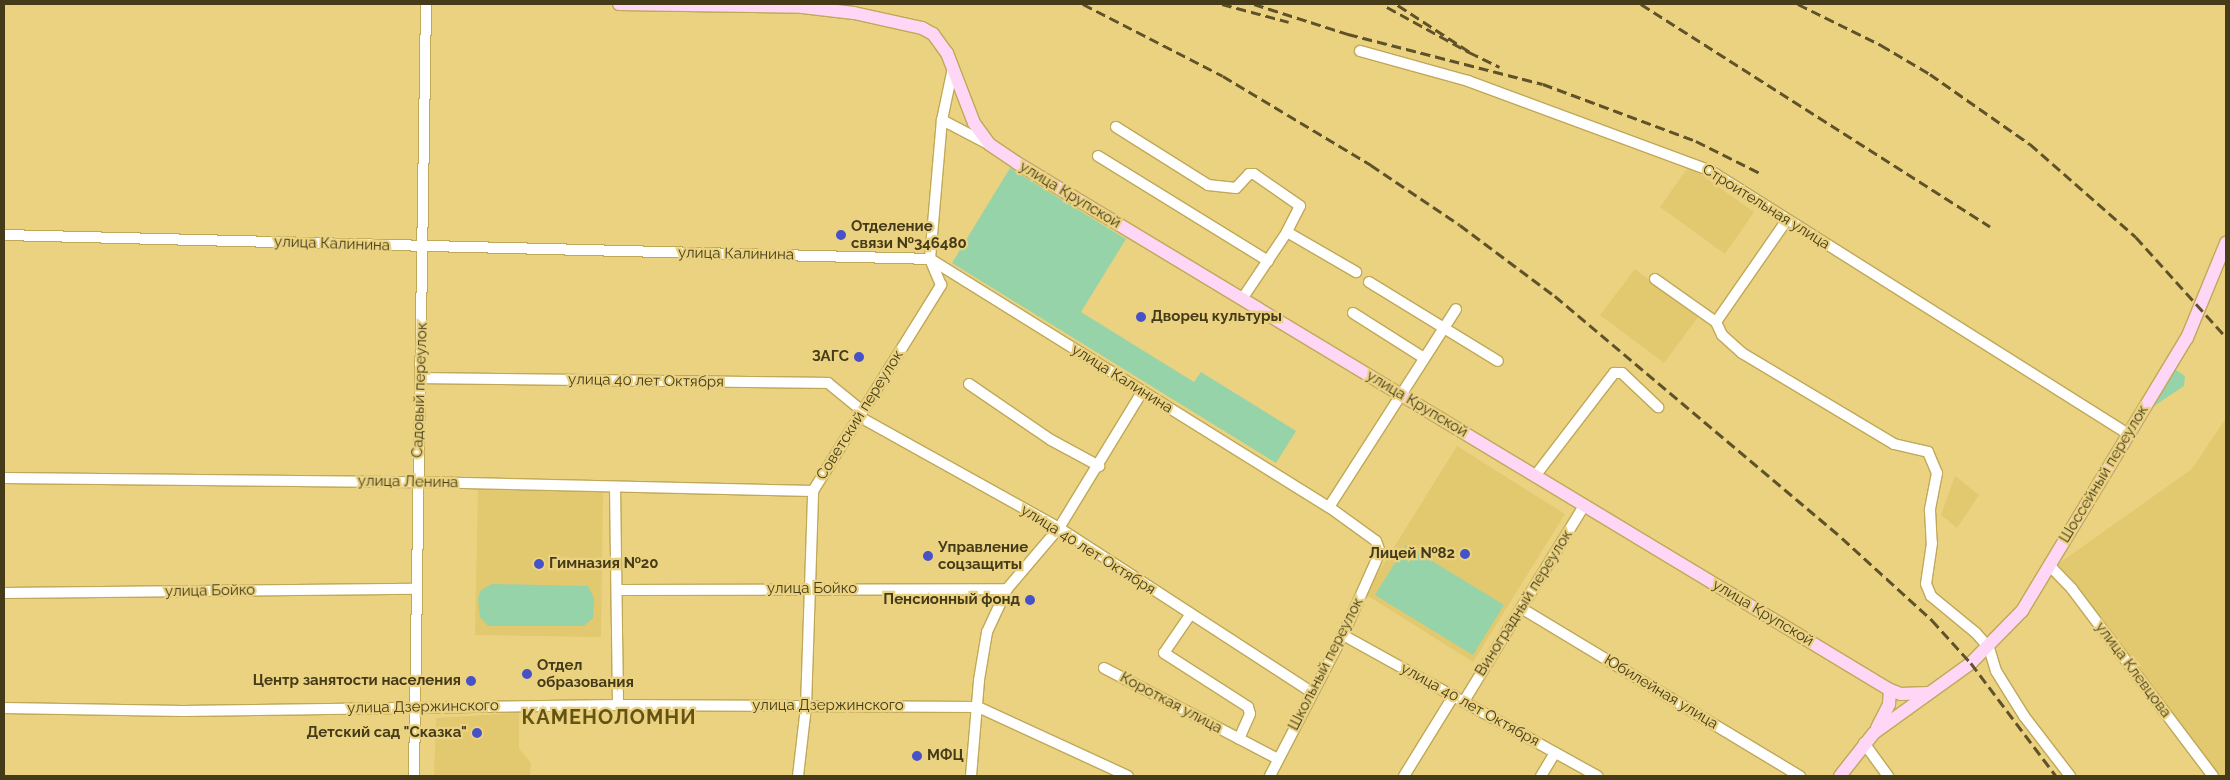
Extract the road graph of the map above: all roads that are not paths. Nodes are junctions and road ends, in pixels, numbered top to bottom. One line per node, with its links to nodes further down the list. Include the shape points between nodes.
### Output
1 (426, 4): 13 (street, Садовый переулок)
2 (619, 4): 4 (main road, улица Крупской, via 767,6 854,13 922,28 940,42)
3 (1360, 52): 9 (street, Строительная улица, via 1468,81 1687,160 1710,170)
4 (954, 66): 5 (street, Советский переулок); 7 (main road, улица Крупской, via 974,122)
5 (942, 120): 7 (street); 14 (street, Советский переулок)
6 (1116, 127): 10 (street, via 1216,188 1236,188 1249,174 1254,174 1300,206)
7 (989, 144): 19 (main road, улица Крупской)
8 (1098, 156): 15 (street)
9 (1787, 220): 22 (street); 32 (street, Строительная улица)
10 (1287, 232): 15 (street); 16 (street)
11 (4, 235): 13 (street, улица Калинина)
12 (2226, 243): 32 (main road, Шоссейный переулок, via 2187,338)
13 (424, 247): 14 (street, улица Калинина); 26 (street, Садовый переулок)
14 (930, 259): 28 (street, улица Калинина); 31 (street, Советский переулок, via 941,285)
15 (1268, 261): 19 (street)
16 (1356, 272)
17 (1655, 279): 22 (street)
18 (1369, 282): 23 (street)
19 (1242, 299): 29 (main road, улица Крупской)
20 (1456, 309): 23 (street)
21 (1352, 313): 24 (street)
22 (1716, 322): 52 (street, via 1722,335 1742,353 1894,444 1928,452 1937,473 1930,510 1932,543 1926,584 1931,596)
23 (1443, 328): 24 (street); 25 (street)
24 (1424, 358): 29 (street)
25 (1498, 361)
26 (421, 378): 31 (street, улица 40 лет Октября, via 828,383); 36 (street, Садовый переулок)
27 (969, 384): 33 (street, via 1051,440)
28 (1142, 392): 33 (street); 40 (street, улица Калинина)
29 (1400, 394): 34 (main road, улица Крупской); 40 (street)
30 (1658, 407): 34 (street, via 1622,373 1614,373)
31 (860, 413): 38 (street, Советский переулок); 41 (street, улица 40 лет Октября)
32 (2128, 434): 43 (main road, Шоссейный переулок)
33 (1100, 466): 41 (street)
34 (1535, 476): 39 (main road, улица Крупской)
35 (4, 478): 36 (street, улица Ленина)
36 (418, 482): 37 (street, улица Ленина); 44 (street, Садовый переулок)
37 (615, 487): 38 (street, улица Ленина); 47 (street)
38 (813, 491): 45 (street, Советский переулок)
39 (1584, 506): 49 (street, Виноградный переулок); 54 (main road, улица Крупской)
40 (1328, 507): 42 (street, улица Калинина, via 1376,541)
41 (1059, 528): 46 (street); 50 (street, улица 40 лет Октября)
42 (1380, 552): 51 (street, Школьный переулок)
43 (2050, 566): 52 (main road, Шоссейный переулок, via 2022,611); 81 (street, улица Клевцова, via 2072,589)
44 (416, 589): 48 (street, улица Бойко); 61 (street, Садовый переулок)
45 (809, 589): 46 (street, улица Бойко); 47 (street, улица Бойко); 60 (street, Советский переулок)
46 (1006, 589): 62 (street, via 987,632)
47 (618, 590): 59 (street)
48 (4, 593)
49 (1521, 608): 58 (street, Виноградный переулок); 77 (street, Юбилейная улица)
50 (1190, 614): 55 (street, улица 40 лет Октября); 65 (street, Короткая улица, via 1164,653 1248,707 1250,714)
51 (1343, 635): 55 (street, Школьный переулок); 57 (street, улица 40 лет Октября)
52 (1989, 648): 56 (main road, Шоссейный переулок); 80 (street, via 1996,671 2024,716)
53 (1104, 668): 65 (street, Короткая улица)
54 (1890, 690): 56 (main road, улица Крупской, via 1901,694); 64 (main road, via 1883,719)
55 (1312, 692): 68 (street, Школьный переулок)
56 (1928, 693): 64 (main road)
57 (1454, 695): 58 (street, улица 40 лет Октября); 74 (street)
58 (1464, 701): 67 (street, улица 40 лет Октября)
59 (618, 705): 60 (street, улица Дзержинского); 61 (street, улица Дзержинского)
60 (806, 706): 62 (street, улица Дзержинского); 70 (street, Советский переулок)
61 (415, 707): 63 (street, улица Дзержинского, via 183,711); 69 (street, Садовый переулок)
62 (978, 707): 71 (street); 72 (street, улица Дзержинского)
63 (4, 708)
64 (1874, 732): 66 (main road)
65 (1239, 739): 68 (street, Короткая улица)
66 (1864, 743): 78 (main road); 79 (street)
67 (1556, 752): 75 (street); 76 (street, улица 40 лет Октября)
68 (1278, 759): 73 (street, Школьный переулок)
69 (414, 776)
70 (798, 776)
71 (971, 776)
72 (1128, 776)
73 (1270, 776)
74 (1404, 776)
75 (1542, 776)
76 (1597, 776)
77 (1800, 776)
78 (1840, 776)
79 (1888, 776)
80 (2070, 776)
81 (2213, 776)

